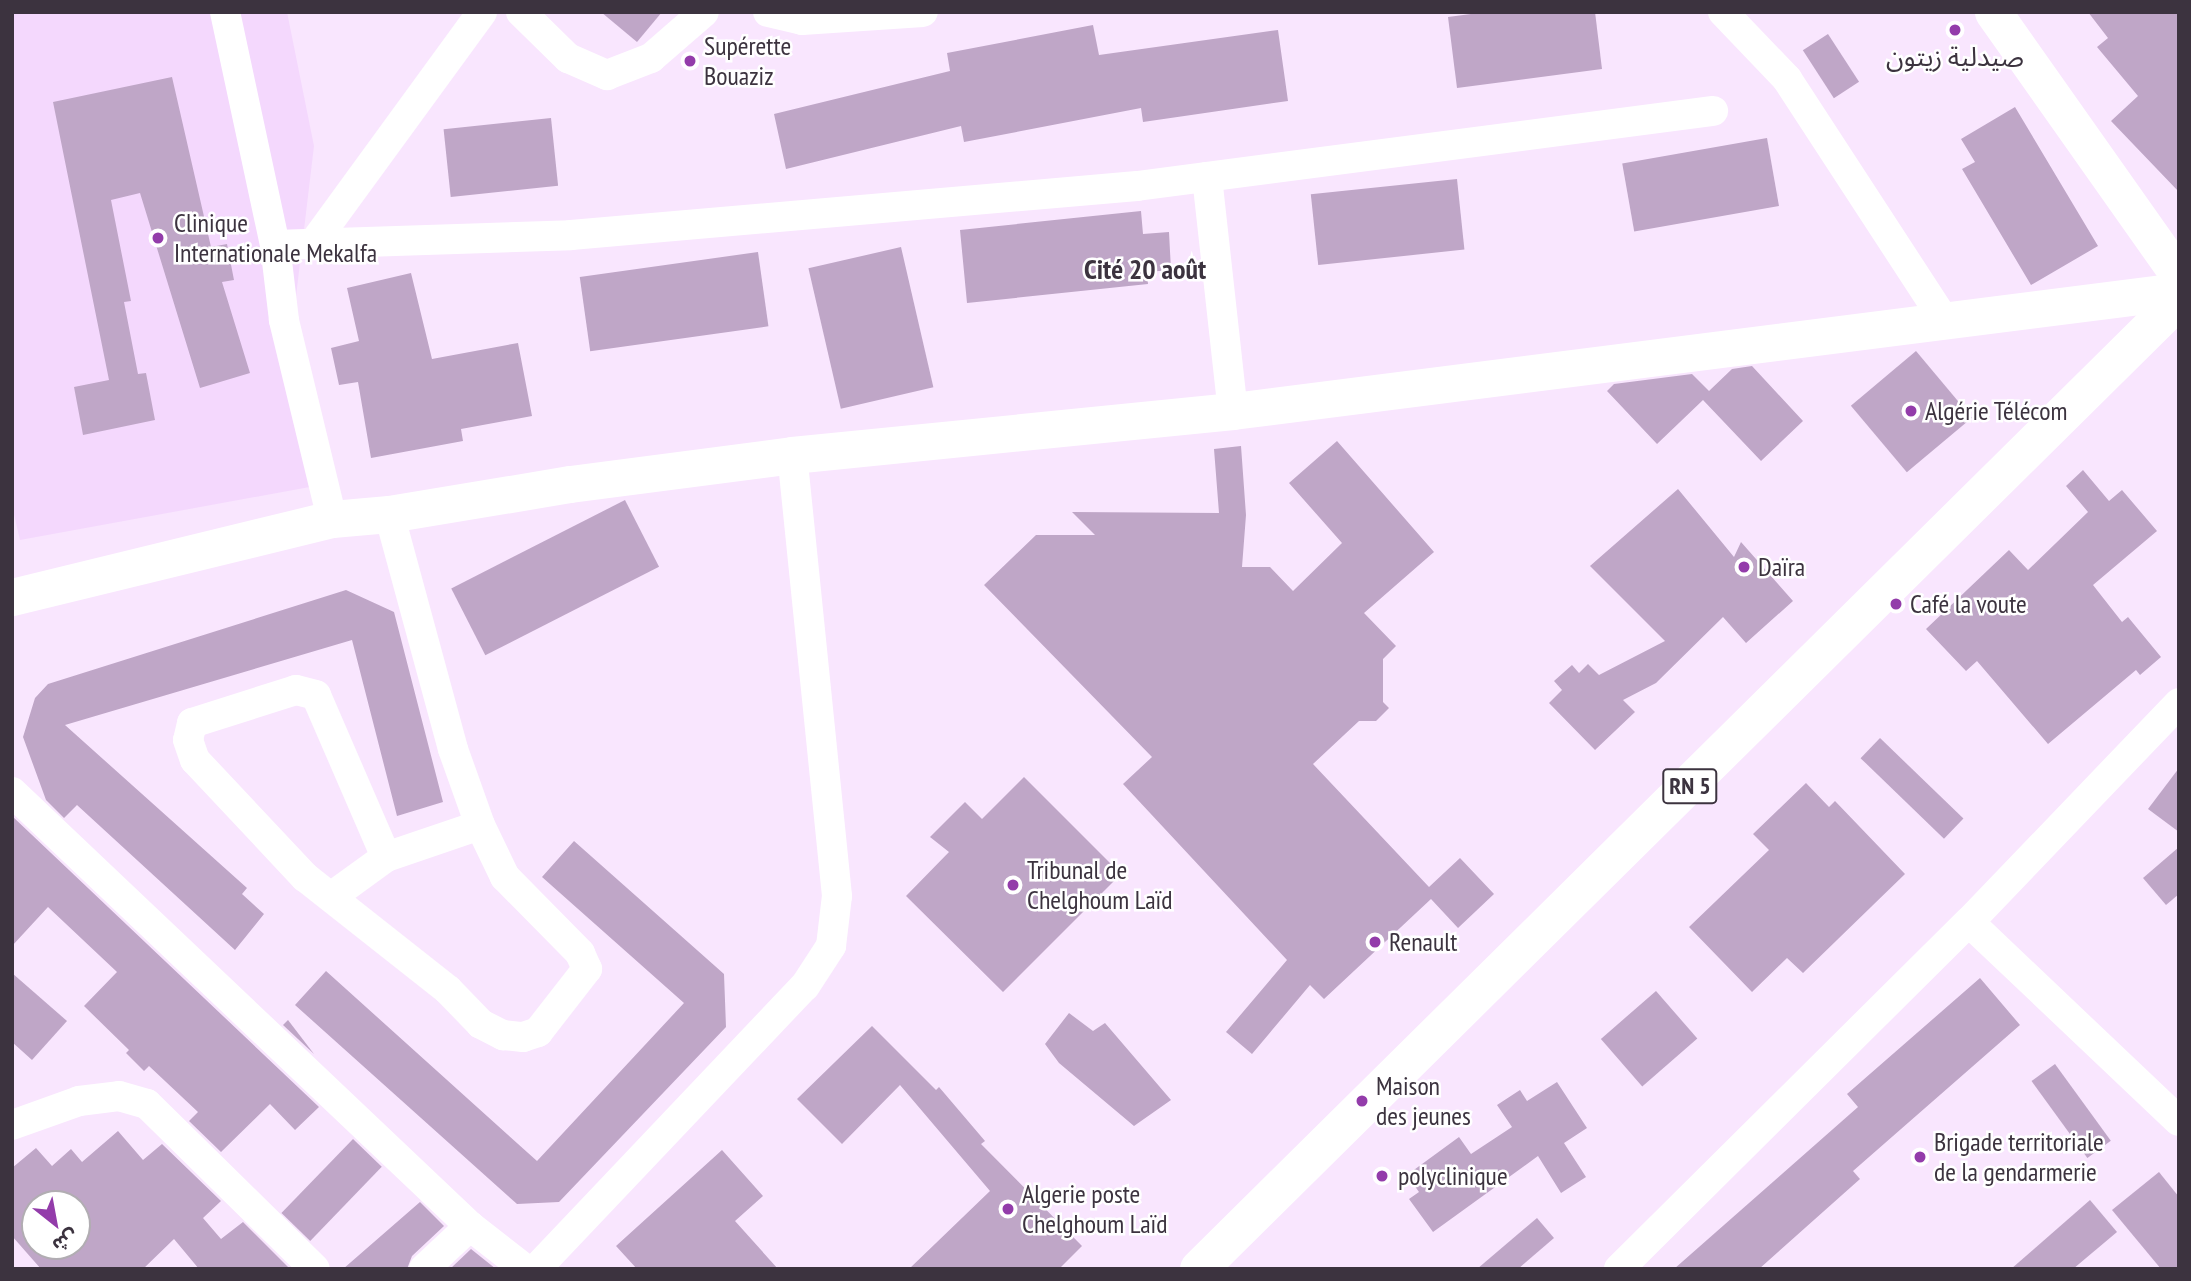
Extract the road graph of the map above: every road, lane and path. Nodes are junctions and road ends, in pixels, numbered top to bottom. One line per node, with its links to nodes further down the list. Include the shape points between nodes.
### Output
1 (225, 12): 12 (street)
2 (482, 12): 11 (street)
3 (521, 12): 4 (street, via 568,58 607,75 651,58)
4 (705, 12)
5 (768, 12): 6 (street, via 802,20)
6 (923, 12)
7 (1723, 12): 16 (street, via 1787,79)
8 (1993, 12): 13 (street)
9 (1713, 111): 10 (street)
10 (1207, 177): 11 (street, via 571,235); 17 (street)
11 (313, 244): 12 (street)
12 (275, 246): 20 (street, via 284,320)
13 (2179, 276)
14 (2179, 291): 16 (street)
15 (2179, 300): 35 (main road, RN 5)
16 (1945, 321): 17 (street)
17 (1233, 411): 18 (street)
18 (792, 455): 19 (street); 34 (street, via 837,895 831,946 805,986)
19 (389, 514): 20 (street); 24 (street, via 453,749)
20 (332, 519): 21 (street)
21 (12, 597)
22 (2179, 703): 27 (street)
23 (12, 792): 30 (street)
24 (480, 825): 25 (street); 26 (street, via 505,877 580,953 587,969 538,1032 523,1037 503,1035 481,1024 448,990)
25 (386, 857): 26 (street); 26 (street, via 316,695 296,690 192,723 192,750 212,783 304,877)
26 (331, 897)
27 (1969, 922): 28 (street); 36 (street)
28 (2179, 1121)
29 (12, 1125): 31 (street, via 79,1101 119,1096 147,1104)
30 (470, 1226): 32 (street); 33 (street)
31 (315, 1269)
32 (424, 1269)
33 (525, 1269)
34 (536, 1269)
35 (1199, 1269)
36 (1619, 1269)

